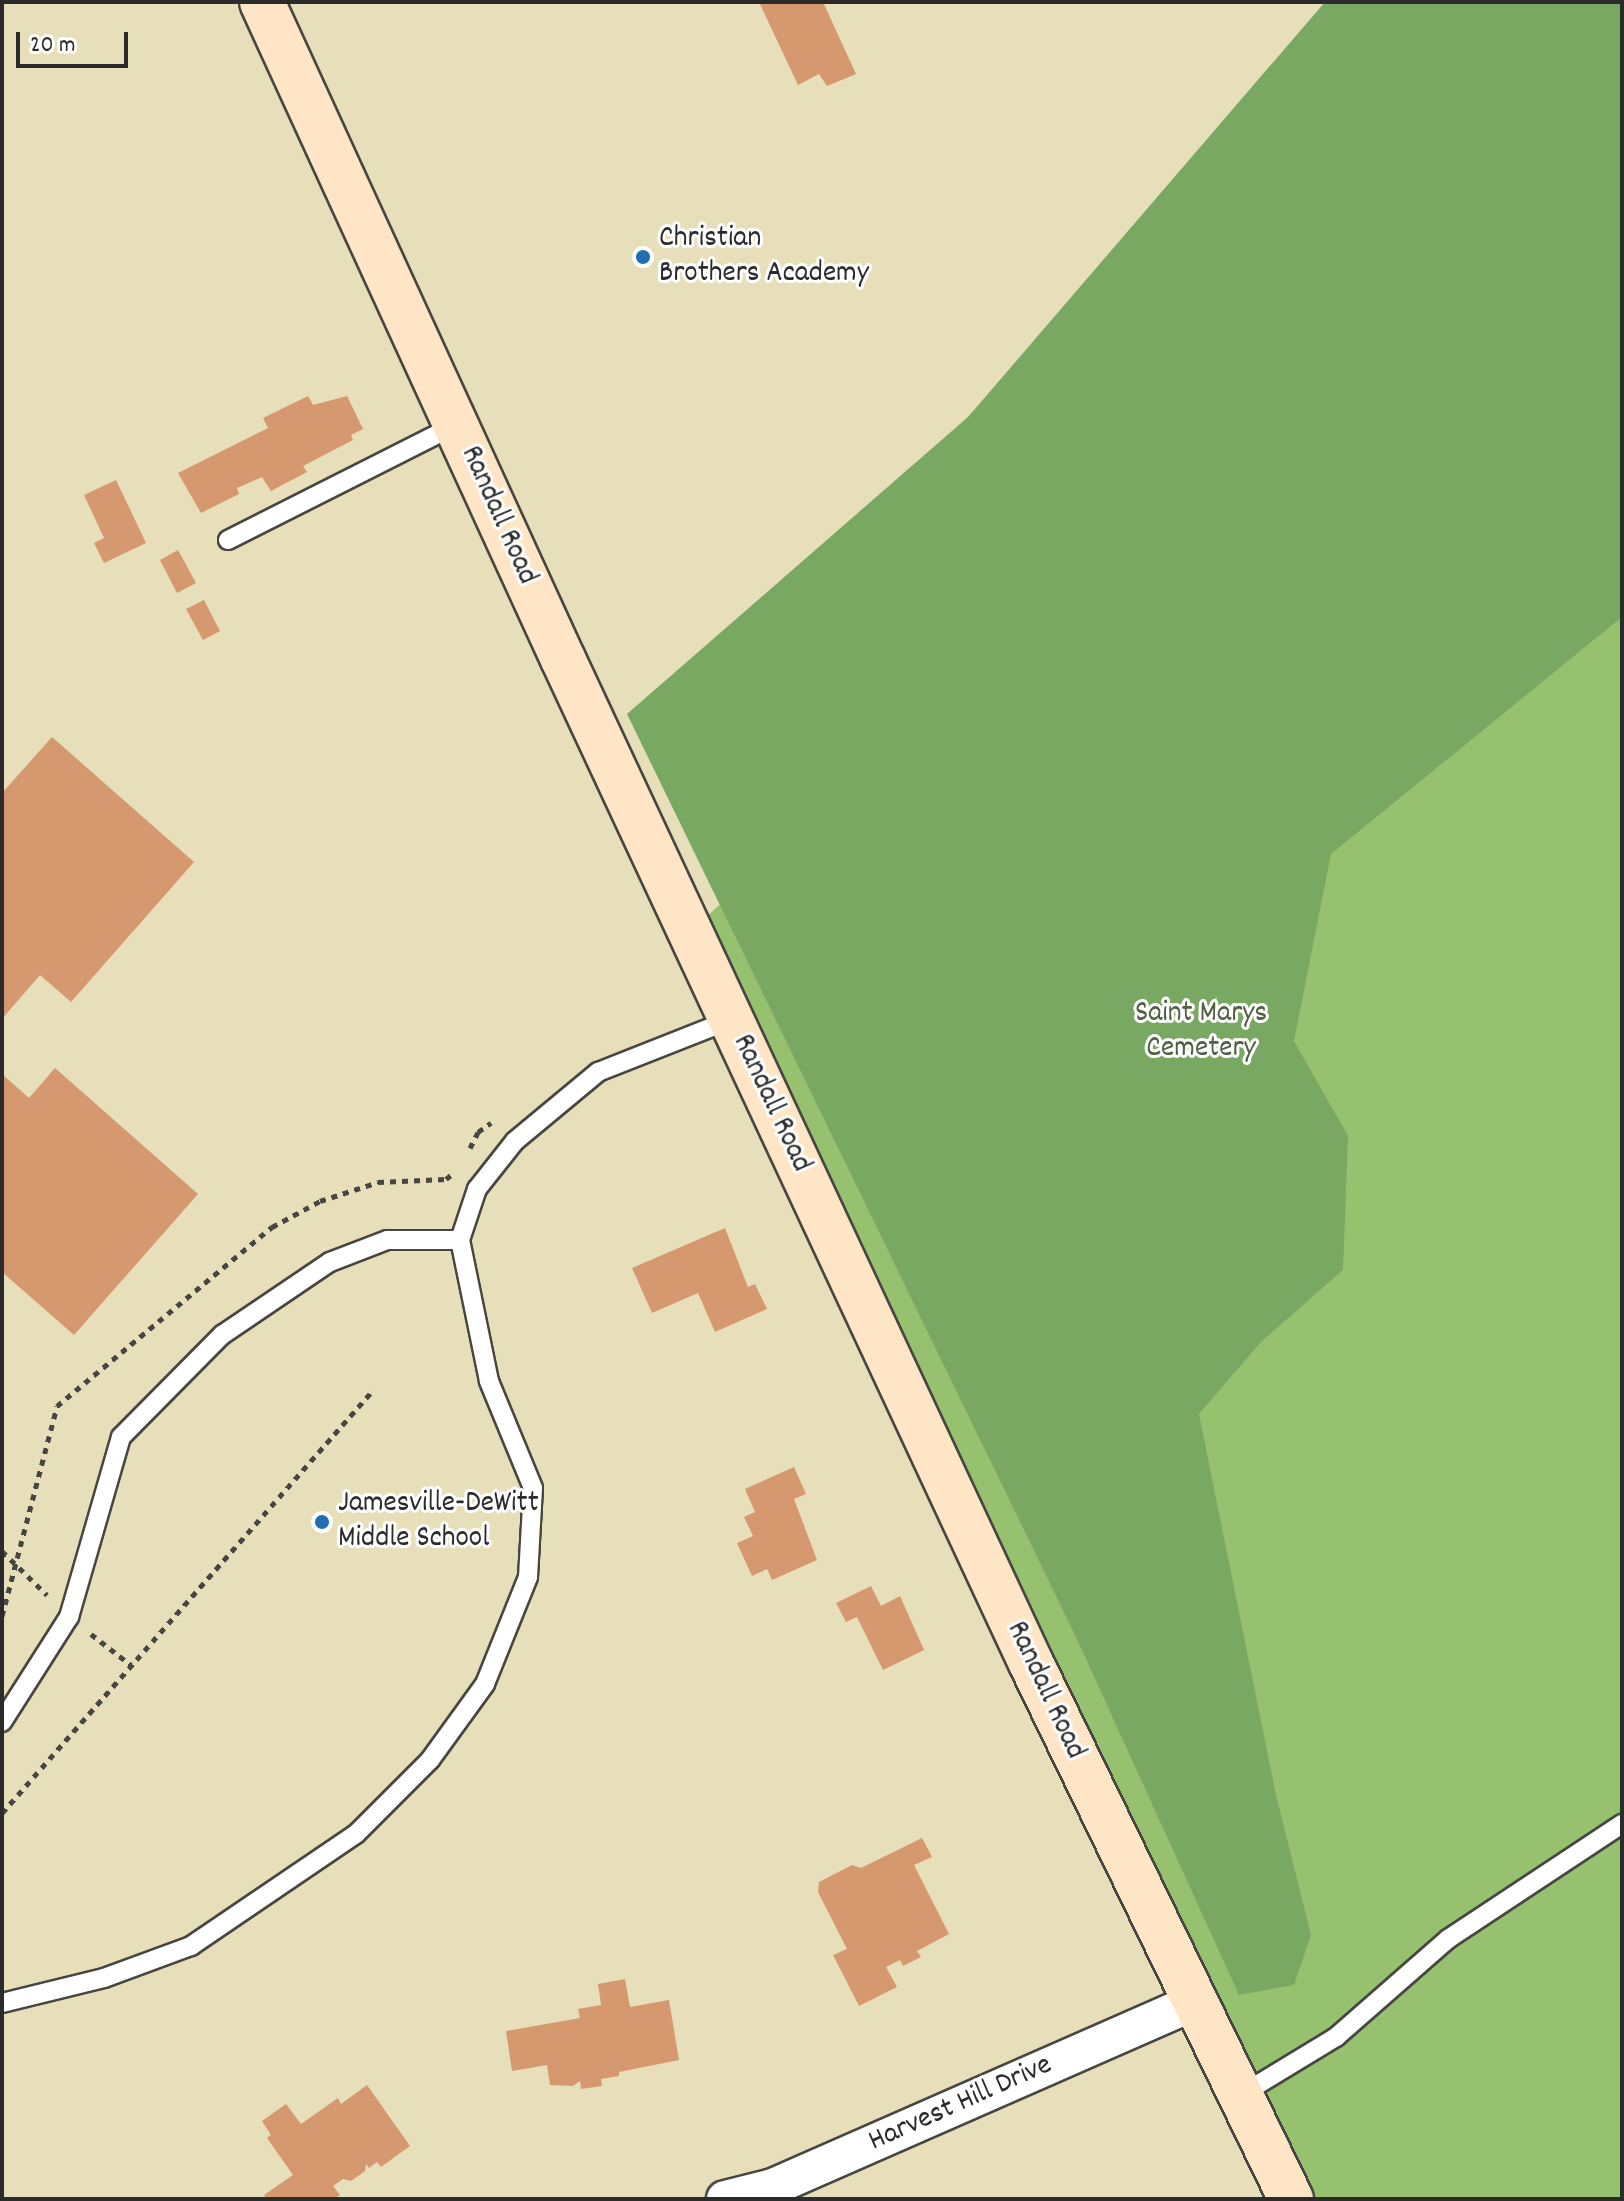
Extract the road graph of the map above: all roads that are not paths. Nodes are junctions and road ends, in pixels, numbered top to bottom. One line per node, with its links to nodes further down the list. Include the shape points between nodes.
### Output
1 (262, 2): 2 (street, Randall Road)
2 (456, 425): 3 (lane); 4 (street, Randall Road)
3 (228, 540)
4 (730, 1020): 5 (lane, via 598,1072 515,1141 477,1189); 9 (street, Randall Road)
5 (460, 1240): 6 (lane, via 387,1240 330,1262 222,1335 121,1437 69,1617); 8 (lane, via 489,1381 533,1488 528,1577 485,1684 430,1760 356,1834 250,1908 191,1946 104,1978)
6 (2, 1722)
7 (1622, 1824): 10 (lane, via 1448,1939 1336,2037)
8 (2, 2003)
9 (1193, 2003): 10 (street, Randall Road); 11 (street, Harvest Hill Drive, via 773,2187)
10 (1239, 2096): 12 (street, Randall Road)
11 (725, 2199)
12 (1291, 2199)

